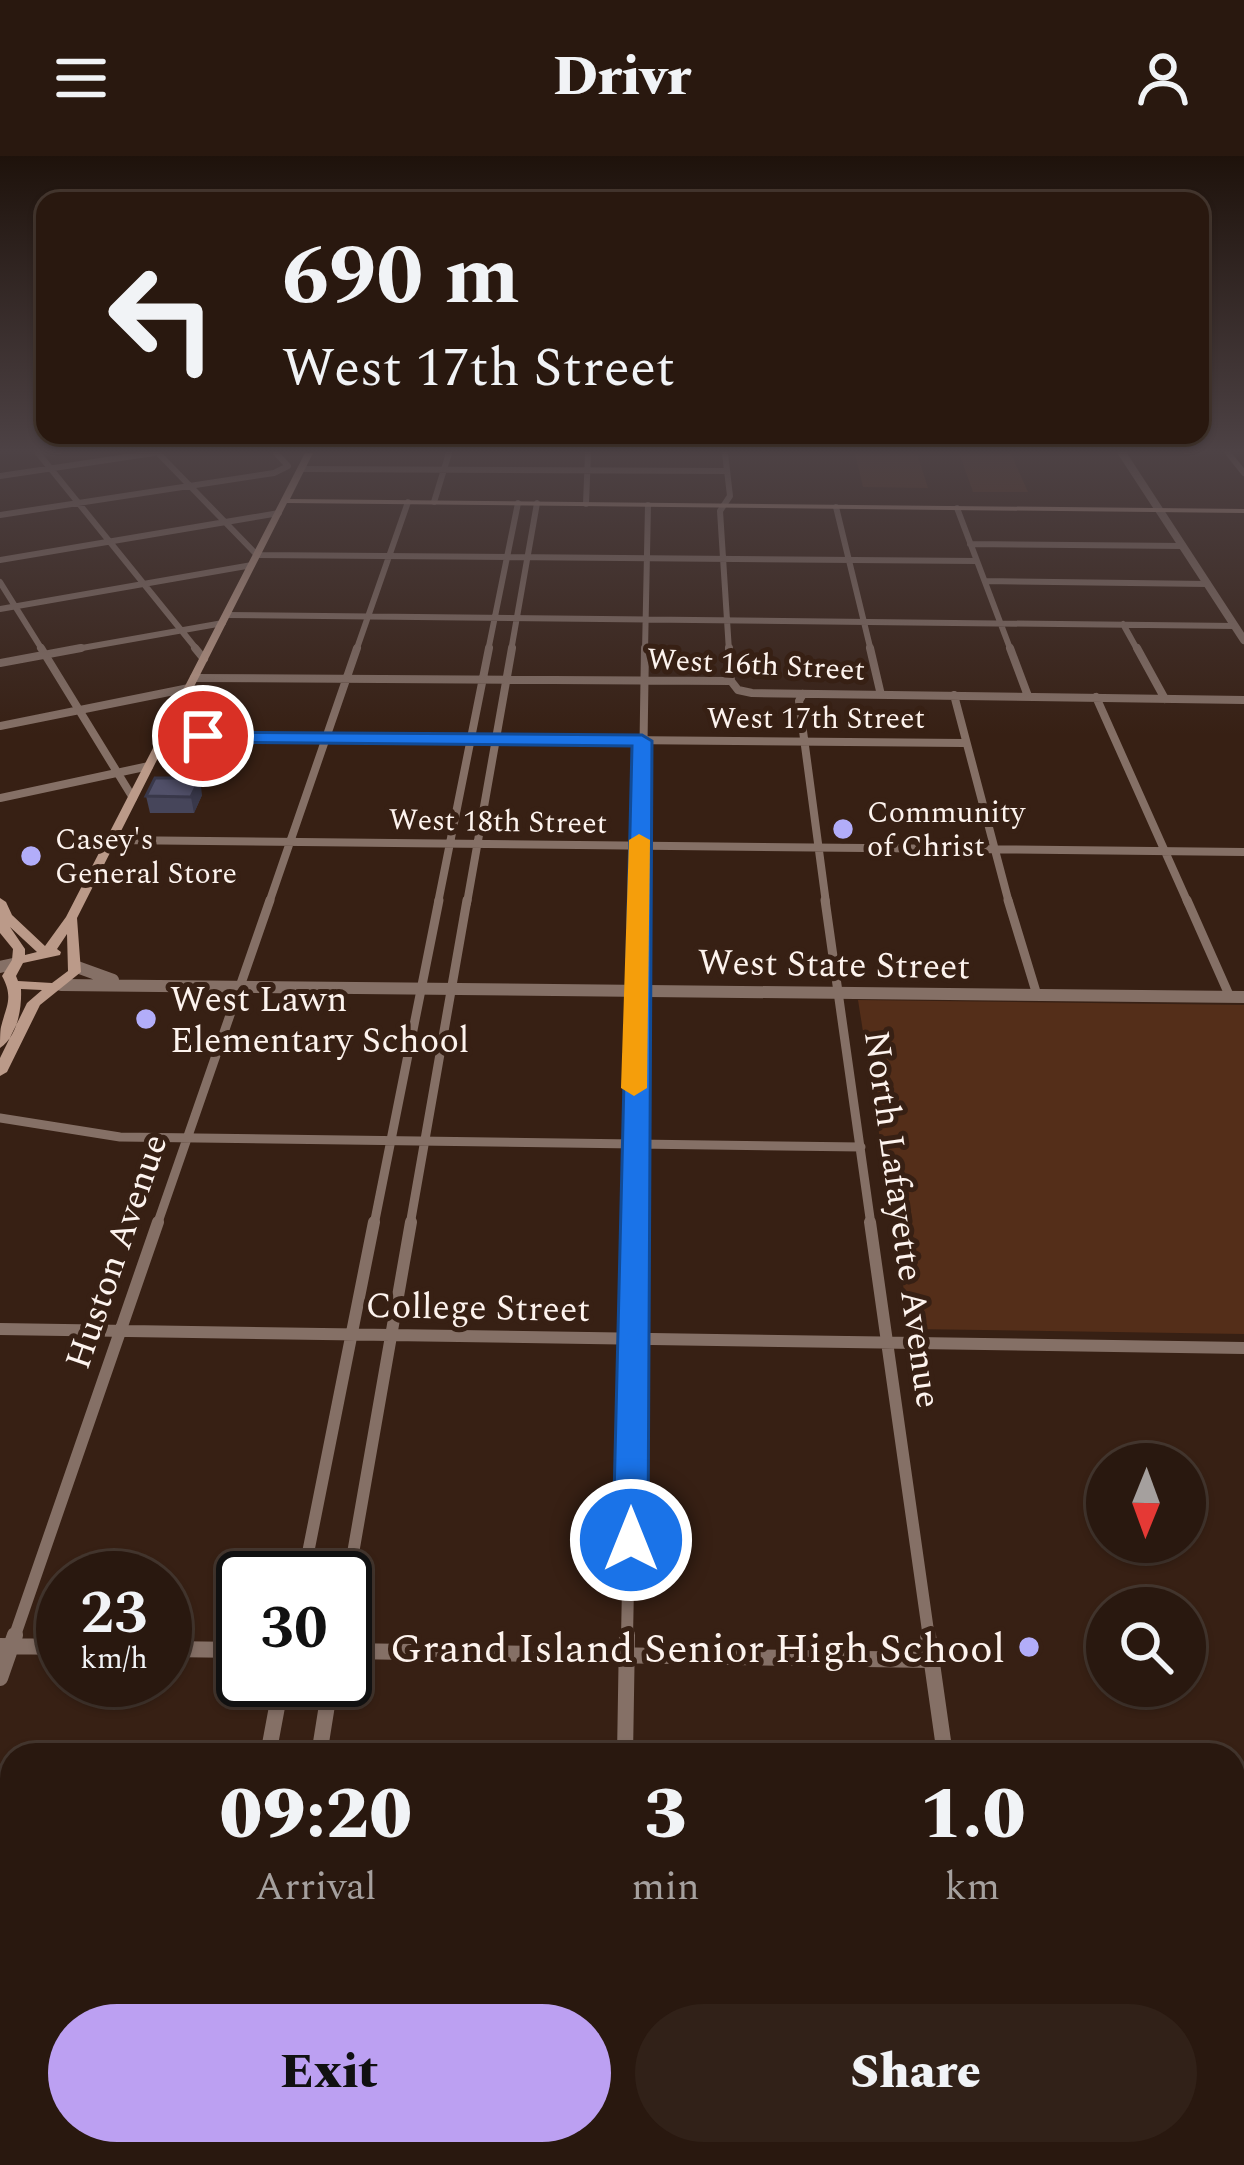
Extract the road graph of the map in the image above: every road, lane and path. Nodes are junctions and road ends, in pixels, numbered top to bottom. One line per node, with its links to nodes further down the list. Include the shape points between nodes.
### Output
1 (1183, 546): 25 (street)
2 (80, 547): 18 (street)
3 (113, 547): 24 (street)
4 (244, 547): 19 (street)
5 (261, 547): 19 (main road)
6 (391, 547): 13 (street, Huston Avenue)
7 (509, 547): 14 (street)
8 (528, 547): 15 (street)
9 (646, 547): 16 (street)
10 (722, 547): 17 (street)
11 (846, 547): 20 (street)
12 (971, 547): 21 (street)
13 (388, 556): 14 (street); 19 (street); 28 (street, Huston Avenue)
14 (507, 557): 15 (street); 29 (street)
15 (526, 557): 16 (street); 30 (street)
16 (646, 558): 17 (street); 32 (street)
17 (723, 559): 20 (street); 33 (street)
18 (0, 560)
19 (254, 560): 24 (street); 31 (main road)
20 (849, 560): 21 (street); 34 (street)
21 (976, 561): 22 (street)
22 (985, 581): 25 (street); 35 (street)
23 (0, 582): 26 (street)
24 (142, 584): 26 (street); 38 (street)
25 (1208, 584): 37 (street)
26 (15, 606): 27 (street); 40 (street)
27 (0, 609)
28 (367, 616): 29 (street); 31 (street); 43 (street, Huston Avenue)
29 (495, 617): 30 (street); 44 (street)
30 (515, 617): 32 (street); 45 (street)
31 (225, 619): 38 (street); 41 (main road)
32 (645, 619): 33 (street); 46 (street)
33 (727, 619): 34 (street); 47 (street)
34 (864, 621): 35 (street); 50 (street)
35 (1000, 623): 36 (street); 52 (street)
36 (1124, 624): 37 (street); 54 (street)
37 (1235, 626): 39 (street)
38 (181, 631): 40 (street); 41 (street)
39 (1244, 640)
40 (46, 655): 42 (street); 56 (street)
41 (204, 659): 48 (main road)
42 (0, 663)
43 (344, 679): 44 (street, West 16th Street); 48 (street, West 16th Street); 59 (street, Huston Avenue)
44 (482, 680): 45 (street, West 16th Street); 60 (street)
45 (504, 680): 46 (street, West 16th Street); 61 (street)
46 (644, 680): 47 (street, West 16th Street); 62 (street)
47 (731, 681): 49 (street, West 16th Street, via 752,693)
48 (191, 683): 56 (street, West 16th Street); 58 (main road)
49 (803, 694): 50 (street, West 16th Street); 63 (street, North Lafayette Avenue)
50 (881, 694): 51 (street, West 16th Street)
51 (954, 695): 52 (street, West 16th Street); 64 (street)
52 (1028, 696): 53 (street, West 16th Street)
53 (1096, 698): 54 (street, West 16th Street); 76 (street)
54 (1165, 699): 55 (street, West 16th Street)
55 (1244, 700)
56 (82, 710): 57 (street, West 16th Street); 66 (street)
57 (0, 726)
58 (164, 736): 59 (street, West 17th Street); 65 (main road)
59 (322, 737): 60 (street, West 17th Street); 70 (street, Huston Avenue)
60 (471, 739): 61 (street, West 17th Street); 71 (street)
61 (493, 739): 62 (street, West 17th Street); 72 (street)
62 (642, 741): 63 (street, West 17th Street); 73 (street)
63 (804, 742): 64 (street, West 17th Street); 74 (street, North Lafayette Avenue)
64 (963, 743): 75 (street)
65 (149, 766): 66 (street); 68 (main road)
66 (118, 772): 67 (street); 68 (street)
67 (0, 798)
68 (133, 798): 69 (main road)
69 (111, 840): 70 (street, West 18th Street); 80 (main road)
70 (286, 843): 71 (street, West 18th Street); 87 (street, Huston Avenue)
71 (450, 844): 72 (street, West 18th Street); 88 (street)
72 (475, 845): 73 (street, West 18th Street); 89 (street)
73 (639, 846): 74 (street, West 18th Street); 90 (street)
74 (818, 848): 75 (street, West 18th Street); 91 (street, North Lafayette Avenue)
75 (993, 850): 76 (street, West 18th Street); 92 (street)
76 (1165, 851): 77 (street, West 18th Street); 93 (street)
77 (1244, 852)
78 (0, 902): 79 (main road)
79 (6, 917): 81 (main road); 83 (main road, via 3,928 19,949)
80 (72, 917): 81 (main road); 82 (main road)
81 (46, 952): 82 (main road); 83 (main road)
82 (76, 963): 85 (street, West State Street); 86 (main road)
83 (10, 964): 84 (main road)
84 (8, 982): 86 (main road); 94 (main road, via 15,1009)
85 (136, 985): 86 (street, West State Street); 87 (street, West State Street)
86 (58, 986): 95 (main road, via 34,1003)
87 (236, 987): 88 (street, West State Street); 97 (street, Huston Avenue)
88 (419, 989): 89 (street, West State Street); 98 (street)
89 (450, 990): 90 (street, West State Street); 99 (street)
90 (636, 992): 91 (street, West State Street); 100 (street)
91 (840, 994): 92 (street, West State Street); 101 (street, North Lafayette Avenue)
92 (1037, 995): 93 (street, West State Street)
93 (1237, 997)
94 (0, 1045)
95 (0, 1072)
96 (0, 1118): 97 (street)
97 (185, 1139): 98 (street); 103 (street, Huston Avenue)
98 (388, 1141): 99 (street); 104 (street)
99 (424, 1142): 100 (street); 105 (street)
100 (634, 1144): 101 (street); 106 (street)
101 (861, 1147): 107 (street, North Lafayette Avenue)
102 (0, 1329): 103 (street, College Street)
103 (119, 1331): 104 (street, College Street); 111 (street, Huston Avenue)
104 (352, 1334): 105 (street, College Street); 109 (street)
105 (390, 1335): 106 (street, College Street); 110 (street)
106 (631, 1338): 107 (street, College Street); 114 (street)
107 (887, 1342): 108 (street, College Street); 115 (street, North Lafayette Avenue)
108 (1244, 1348)
109 (308, 1551)
110 (353, 1551)
111 (5, 1647): 112 (street); 116 (street, Huston Avenue)
112 (36, 1647)
113 (372, 1652): 114 (street)
114 (628, 1656): 115 (street); 121 (street)
115 (932, 1660): 122 (street, North Lafayette Avenue)
116 (0, 1678)
117 (277, 1707): 119 (street)
118 (327, 1707): 120 (street)
119 (270, 1743)
120 (321, 1743)
121 (625, 1743)
122 (943, 1743)

